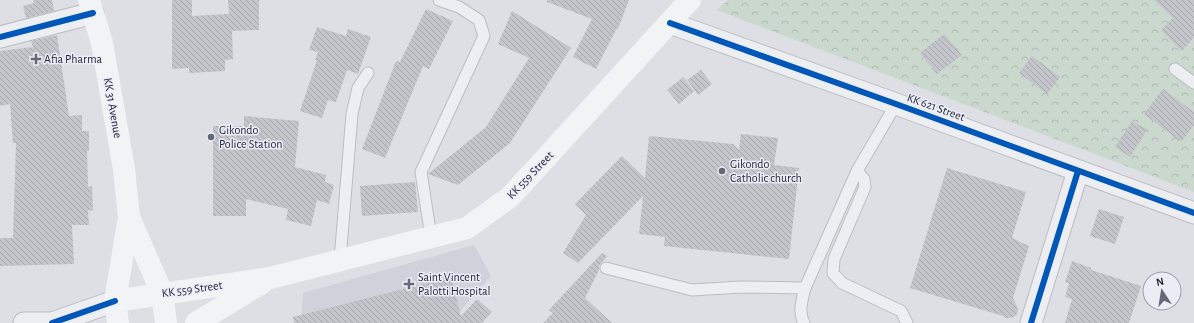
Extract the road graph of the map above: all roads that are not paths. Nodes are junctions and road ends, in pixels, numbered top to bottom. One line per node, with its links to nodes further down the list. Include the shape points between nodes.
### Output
1 (439, 0): 14 (lane, via 459,7 480,20 484,36 421,172)
2 (690, 0): 4 (main road, KK 559 Street)
3 (91, 7): 5 (street); 13 (main road, KK 31 Avenue, via 102,43 124,169)
4 (670, 23): 9 (street, KK 621 Street); 14 (main road, KK 559 Street, via 510,197 466,228)
5 (0, 37)
6 (1175, 69): 8 (lane)
7 (368, 74): 15 (lane, via 358,88 352,114)
8 (1194, 83)
9 (896, 104): 10 (lane); 11 (street, KK 621 Street)
10 (857, 171): 18 (lane); 26 (lane, via 864,179 864,187 834,259 833,273 842,283 901,311)
11 (1078, 171): 12 (street, KK 621 Street); 27 (street)
12 (1194, 213)
13 (129, 217): 19 (main road, KK 31 Avenue); 20 (main road, KK 31 Avenue)
14 (431, 237): 15 (main road, KK 559 Street)
15 (340, 260): 17 (main road, KK 559 Street)
16 (606, 268): 18 (lane, via 692,290 741,287)
17 (270, 278): 19 (main road, KK 559 Street); 24 (main road, KK 559 Street)
18 (805, 288): 25 (lane, via 801,304)
19 (162, 293): 20 (main road, KK 559 Street); 23 (main road, KK 31 Avenue)
20 (115, 301): 21 (street); 22 (main road, KK 31 Avenue)
21 (37, 323)
22 (118, 323)
23 (166, 323)
24 (196, 323)
25 (804, 323)
26 (907, 323)
27 (1031, 323)

